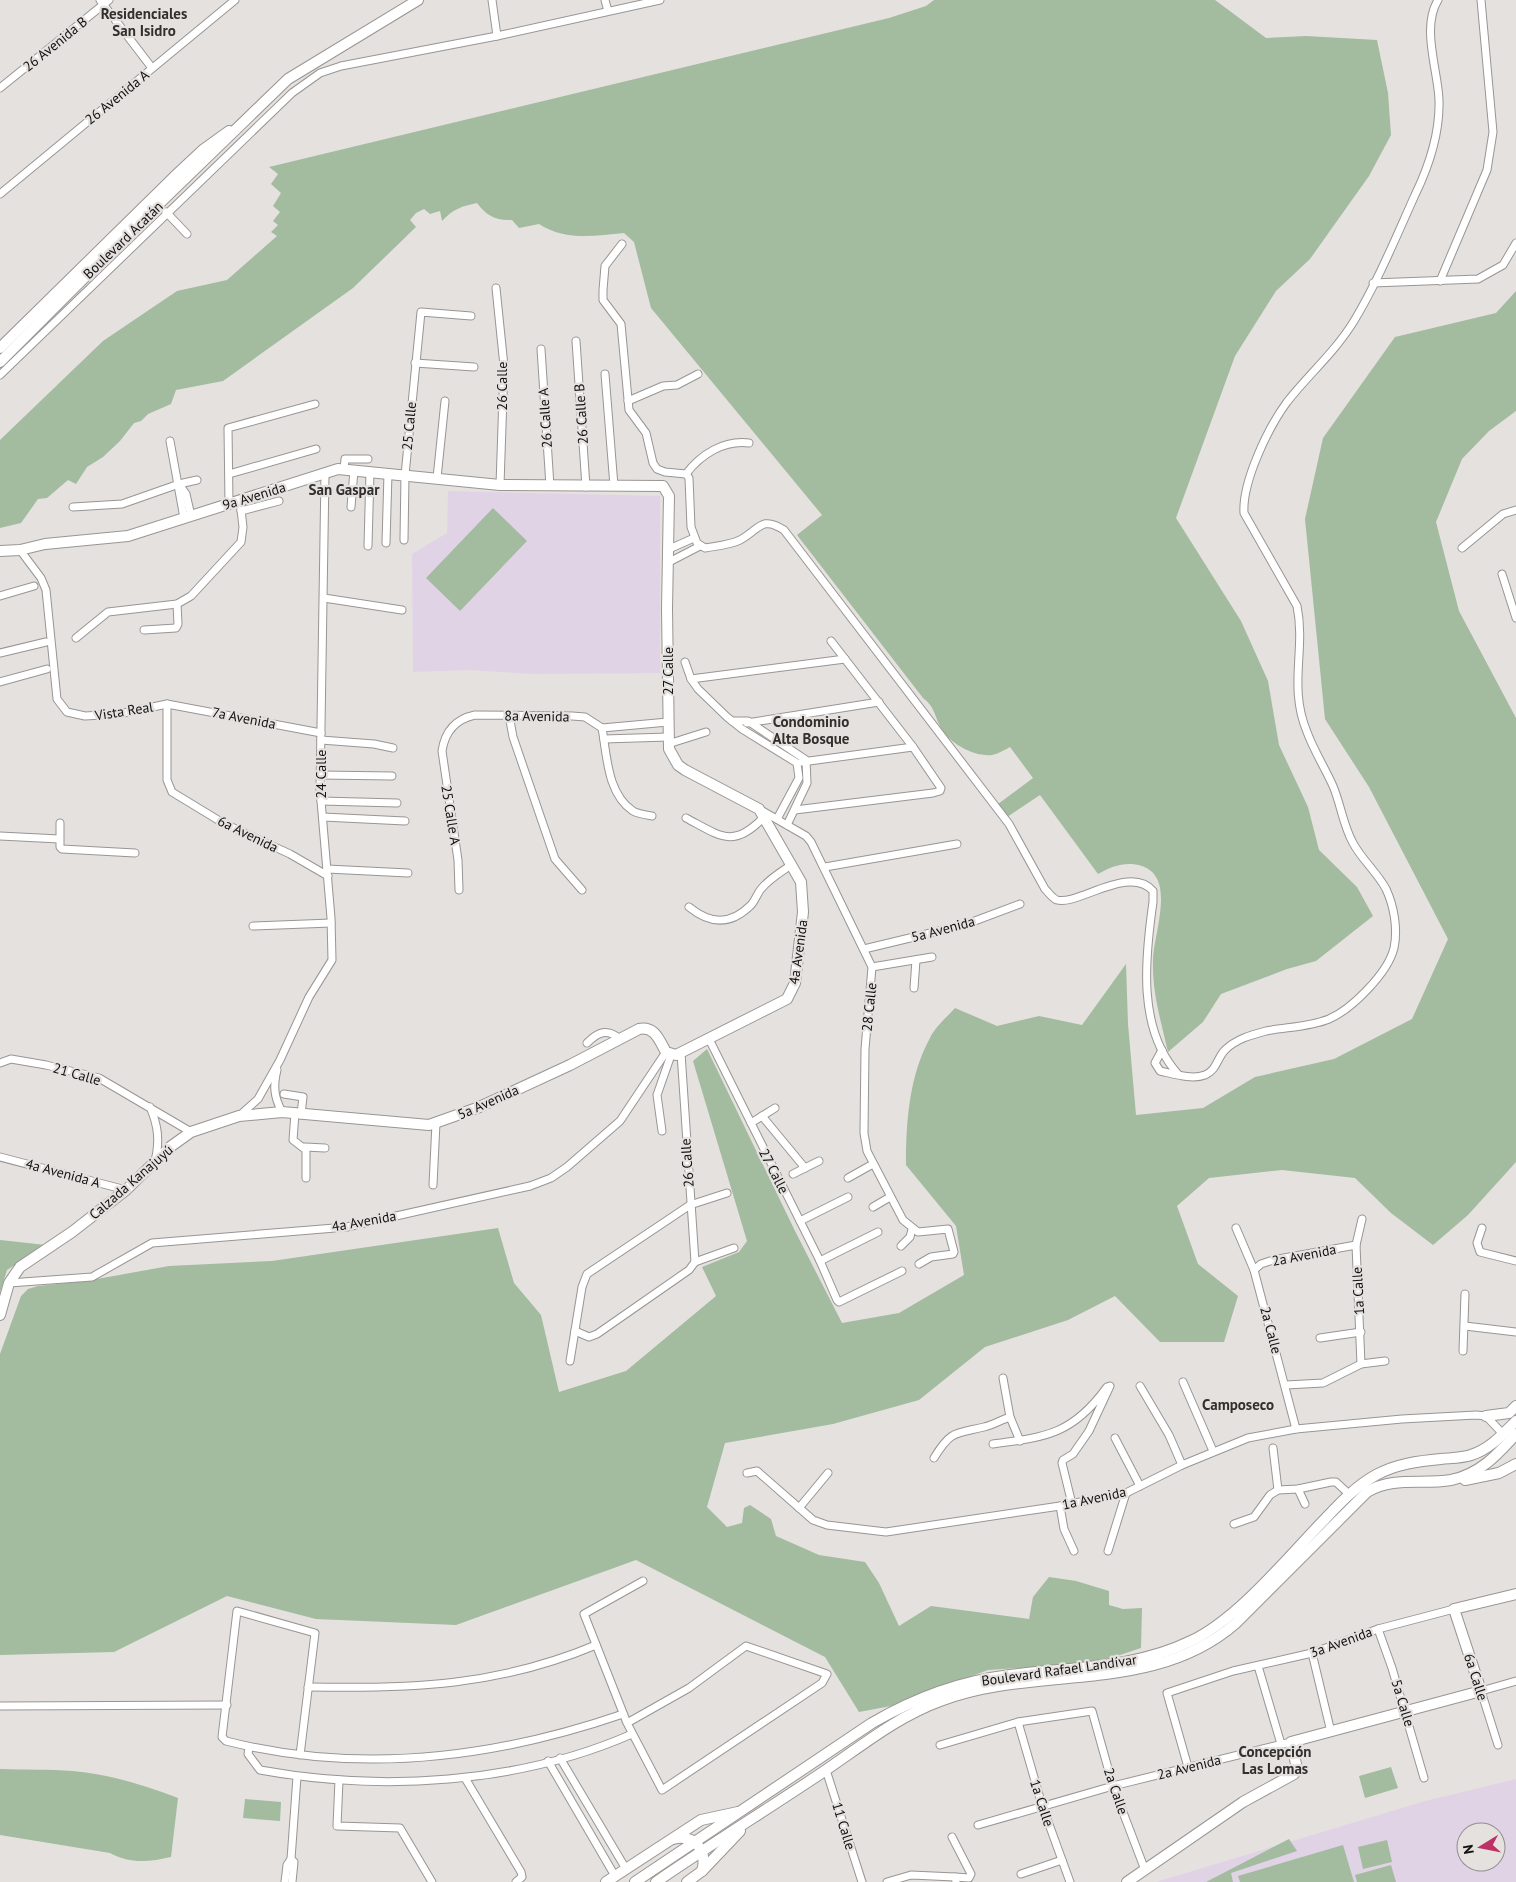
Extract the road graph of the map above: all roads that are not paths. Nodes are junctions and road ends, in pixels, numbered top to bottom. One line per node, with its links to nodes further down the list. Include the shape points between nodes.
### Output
1 (235, 0): 11 (street, 26 Avenida A)
2 (492, 0): 10 (street)
3 (605, 0): 9 (street)
4 (660, 0): 9 (street)
5 (1438, 0): 19 (street, via 1431,26 1439,102 1436,138 1424,178)
6 (1481, 0): 18 (street, via 1491,108 1487,170)
7 (414, 1): 23 (main road, Boulevard Acatán, via 288,79 132,230)
8 (104, 2): 11 (street); 12 (street, 26 Avenida B)
9 (608, 11): 10 (street)
10 (497, 36): 14 (street, via 341,66 320,73 292,93)
11 (152, 68): 13 (street, 26 Avenida A)
12 (0, 88)
13 (0, 194)
14 (166, 212): 15 (street); 30 (street)
15 (187, 234)
16 (622, 244): 31 (street, via 608,258 603,290 604,300 621,324)
17 (1516, 244): 18 (street, via 1503,265 1478,279)
18 (1440, 281): 19 (street)
19 (1373, 283): 143 (street, via 1338,345 1286,403 1267,437 1243,500 1244,513 1298,606 1296,678 1306,731 1333,785 1354,845 1386,889 1396,928 1394,948 1387,963 1360,997 1329,1019 1243,1038 1224,1050 1214,1070 1204,1076)
20 (496, 288): 48 (street, 26 Calle, via 504,366)
21 (471, 316): 26 (street, 25 Calle, via 421,312)
22 (576, 341): 52 (street, 26 Calle B)
23 (3, 348): 25 (main road, Boulevard Acatán)
24 (540, 349): 49 (street, 26 Calle A)
25 (0, 362)
26 (415, 363): 27 (street); 44 (street, 25 Calle)
27 (474, 367)
28 (605, 374): 50 (street)
29 (698, 374): 31 (street, via 677,385 663,386)
30 (0, 375)
31 (628, 401): 43 (street, via 633,417 646,433 657,469)
32 (445, 402): 45 (street)
33 (316, 404): 41 (street, via 228,428)
34 (170, 441): 47 (street)
35 (749, 443): 43 (street, via 736,441 718,448 701,457)
36 (316, 449): 41 (street)
37 (368, 459): 38 (street, via 345,459)
38 (349, 470): 39 (main road, 9a Avenida); 42 (main road, 9a Avenida); 55 (street)
39 (370, 472): 40 (main road, 9a Avenida); 62 (street)
40 (388, 473): 44 (main road, 9a Avenida); 61 (street)
41 (229, 474): 54 (street)
42 (325, 474): 54 (main road, 9a Avenida); 72 (street, 24 Calle)
43 (686, 474): 59 (street)
44 (405, 475): 45 (main road, 9a Avenida); 60 (street, 25 Calle)
45 (437, 478): 48 (main road, 9a Avenida)
46 (197, 480): 47 (street)
47 (178, 484): 56 (street, via 122,504); 58 (street, via 186,494)
48 (500, 484): 49 (main road, 9a Avenida)
49 (550, 486): 52 (main road, 9a Avenida)
50 (614, 486): 51 (main road, 9a Avenida); 52 (main road, 9a Avenida)
51 (660, 486): 65 (main road, 27 Calle, via 669,496)
52 (586, 487)
53 (279, 501): 54 (street)
54 (237, 505): 58 (main road, 9a Avenida); 73 (street, via 243,526 240,542 207,581)
55 (351, 507)
56 (73, 508)
57 (1516, 510): 64 (street, via 1503,514)
58 (188, 517): 66 (main road, 9a Avenida, via 128,536 45,544)
59 (694, 538): 63 (street); 65 (street)
60 (404, 540)
61 (386, 543)
62 (368, 546)
63 (700, 546): 68 (street); 139 (street, via 706,548 741,540 764,524 774,524 784,530 1009,824 1052,896 1064,900 1104,886 1135,882 1149,885 1153,890 1153,902 1146,986)
64 (1462, 548)
65 (668, 549): 68 (main road, 27 Calle)
66 (20, 550): 67 (main road, 9a Avenida); 87 (street, Vista Real, via 46,590 57,699 67,712 85,716 119,714)
67 (0, 551)
68 (668, 562): 91 (main road, 27 Calle)
69 (1502, 574): 75 (street)
70 (34, 586): 71 (street)
71 (0, 596)
72 (324, 598): 74 (street); 95 (street, 24 Calle)
73 (177, 604): 76 (street, via 176,628); 77 (street, via 108,612)
74 (402, 610)
75 (1516, 618)
76 (144, 630)
77 (76, 638)
78 (832, 641): 81 (street)
79 (46, 642): 80 (street)
80 (0, 653)
81 (845, 659): 84 (street); 86 (street)
82 (685, 662): 84 (street)
83 (47, 669): 85 (street)
84 (691, 679): 89 (street)
85 (0, 682)
86 (879, 702): 90 (street); 99 (street)
87 (166, 704): 95 (street, 7a Avenida); 105 (street, Vista Real, via 167,780)
88 (509, 715): 92 (street, 8a Avenida, via 585,717); 97 (street, 8a Avenida, via 461,718); 126 (street, via 513,737 555,860)
89 (732, 721): 90 (street); 93 (street)
90 (748, 721): 93 (street); 101 (street)
91 (668, 722): 92 (street); 98 (main road, 27 Calle)
92 (602, 728): 96 (street)
93 (742, 729): 102 (street)
94 (706, 732): 98 (street)
95 (321, 736): 100 (street, 7a Avenida); 103 (street, 24 Calle)
96 (604, 739): 98 (street); 110 (street, via 609,772 616,789 635,812)
97 (444, 740): 125 (street, 25 Calle A, via 443,763 458,860)
98 (668, 740): 109 (main road, 27 Calle, via 678,765)
99 (913, 747): 101 (street); 108 (street, via 940,784 940,791)
100 (393, 748)
101 (806, 760): 102 (street); 108 (street, via 807,783)
102 (797, 763): 113 (street, via 799,778)
103 (320, 775): 104 (street); 106 (street, 24 Calle)
104 (392, 776)
105 (170, 790): 123 (street, 6a Avenida, via 223,823)
106 (321, 801): 107 (street); 111 (street, 24 Calle)
107 (397, 803)
108 (795, 810): 116 (street)
109 (761, 814): 112 (street, via 746,834 730,837 719,835); 113 (street, 28 Calle); 121 (main road, 4a Avenida)
110 (652, 816)
111 (323, 817): 114 (street); 123 (street, 24 Calle)
112 (686, 818)
113 (777, 819): 116 (street, 28 Calle)
114 (404, 821)
115 (60, 823): 118 (street)
116 (787, 824): 122 (street, 28 Calle, via 811,842)
117 (0, 836): 118 (street)
118 (59, 839): 120 (street, via 62,849)
119 (957, 844): 122 (street)
120 (135, 853)
121 (791, 865): 128 (street, via 762,888 752,904 734,916 721,921 710,920); 137 (main road, 4a Avenida, via 801,882 804,898 793,991 787,999)
122 (824, 867): 131 (street, 28 Calle)
123 (328, 872): 124 (street); 129 (street, 24 Calle)
124 (408, 873)
125 (459, 890)
126 (582, 890)
127 (1020, 904): 131 (street, 5a Avenida, via 964,925)
128 (689, 907)
129 (331, 924): 130 (street); 141 (street, 24 Calle, via 332,960 309,997)
130 (253, 926)
131 (864, 949): 134 (street, 28 Calle)
132 (932, 957): 133 (street)
133 (916, 960): 134 (street); 135 (street)
134 (872, 967): 160 (street, 28 Calle, via 864,1049 864,1133)
135 (914, 988)
136 (620, 1039): 138 (street, via 605,1031); 140 (main road, 5a Avenida, via 644,1028 654,1031); 151 (main road, 5a Avenida, via 470,1111)
137 (709, 1039): 140 (main road, 4a Avenida); 152 (street, 27 Calle)
138 (587, 1044)
139 (1162, 1050): 143 (street); 143 (street, via 1155,1059 1157,1068 1160,1072)
140 (673, 1053): 153 (street, via 657,1095); 170 (street, 26 Calle); 187 (street, 4a Avenida, via 620,1121 567,1167 530,1186 347,1227 155,1243 92,1278)
141 (280, 1060): 147 (street, 24 Calle, via 274,1089); 149 (street, 24 Calle, via 258,1099)
142 (0, 1064): 145 (street, 21 Calle, via 11,1059 99,1078)
143 (1178, 1074)
144 (284, 1094): 148 (street, via 301,1096)
145 (150, 1106): 154 (street, 21 Calle); 158 (street, via 157,1128)
146 (775, 1108): 150 (street)
147 (282, 1112): 148 (main road, 5a Avenida); 149 (main road, Calzada Kanajuyú)
148 (298, 1114): 151 (main road, 5a Avenida, via 404,1124); 155 (street, via 294,1140)
149 (239, 1116): 154 (main road, Calzada Kanajuyú)
150 (762, 1116): 152 (street); 161 (street)
151 (436, 1123): 165 (street)
152 (750, 1123): 173 (street, 27 Calle)
153 (662, 1131)
154 (191, 1132): 158 (main road, Calzada Kanajuyú)
155 (305, 1147): 156 (street); 163 (street)
156 (325, 1148)
157 (0, 1156): 166 (street, 4a Avenida A)
158 (155, 1160): 166 (main road, Calzada Kanajuyú)
159 (819, 1161): 161 (street)
160 (873, 1164): 164 (street); 169 (street, 28 Calle)
161 (805, 1168): 162 (street)
162 (793, 1174)
163 (306, 1178)
164 (848, 1178)
165 (433, 1185)
166 (126, 1190): 187 (main road, Calzada Kanajuyú, via 20,1267)
167 (727, 1193): 170 (street)
168 (848, 1197): 173 (street)
169 (890, 1197): 171 (street); 175 (street, 28 Calle, via 902,1220)
170 (690, 1205): 183 (street, 26 Calle); 191 (street, via 587,1274)
171 (873, 1207)
172 (1362, 1219): 178 (street, 1a Calle)
173 (800, 1221): 181 (street, 27 Calle)
174 (1482, 1228): 182 (street, via 1477,1243 1480,1252)
175 (915, 1230): 179 (street); 184 (street, via 948,1229 954,1252 931,1257)
176 (1237, 1231): 185 (street, 2a Calle)
177 (878, 1232): 181 (street)
178 (1356, 1245): 185 (street, 2a Avenida, via 1273,1260 1260,1264); 192 (street, 1a Calle)
179 (901, 1246)
180 (734, 1248): 183 (street)
181 (820, 1261): 186 (street, 27 Calle, via 840,1302)
182 (1516, 1261)
183 (695, 1262): 191 (street, via 597,1334 589,1337)
184 (919, 1264)
185 (1254, 1270): 201 (street, 2a Calle)
186 (902, 1271)
187 (9, 1283): 189 (main road)
188 (1466, 1294): 190 (street)
189 (0, 1315)
190 (1465, 1326): 193 (street); 195 (street)
191 (575, 1331): 196 (street)
192 (1361, 1332): 194 (street); 198 (street, 1a Calle)
193 (1516, 1332)
194 (1320, 1338)
195 (1463, 1351)
196 (570, 1361)
197 (1385, 1362): 198 (street)
198 (1361, 1364): 201 (street, via 1323,1383)
199 (1002, 1378): 205 (street)
200 (1183, 1382): 214 (street)
201 (1286, 1385): 207 (street, 2a Calle)
202 (1140, 1386): 217 (street, via 1169,1435)
203 (1516, 1406): 204 (main road, via 1509,1413)
204 (1486, 1416): 207 (street, 1a Avenida, via 1402,1419); 208 (street)
205 (1010, 1417): 211 (street); 215 (street, via 986,1426 963,1429 948,1439)
206 (1516, 1421): 208 (main road, Boulevard Rafael Landívar)
207 (1296, 1429): 214 (street, 1a Avenida, via 1248,1438)
208 (1503, 1434): 225 (main road, Boulevard Rafael Landívar, via 1496,1442 1473,1455 1420,1461 1386,1470 1365,1481)
209 (1516, 1434): 220 (main road, Boulevard Rafael Landívar, via 1478,1470)
210 (1115, 1438): 221 (street)
211 (1020, 1441): 212 (street); 226 (street, via 1047,1436 1069,1426 1110,1386 1088,1431 1073,1454 1062,1463)
212 (992, 1444)
213 (1273, 1448): 223 (street)
214 (1213, 1451): 217 (street, 1a Avenida)
215 (934, 1458)
216 (1516, 1464): 220 (main road, via 1488,1476)
217 (1182, 1465): 221 (street, 1a Avenida)
218 (747, 1473): 229 (street, 1a Avenida, via 757,1472)
219 (828, 1473): 229 (street)
220 (1449, 1480): 259 (main road, Boulevard Rafael Landívar, via 1404,1482 1367,1492 1236,1623 1186,1654 1110,1675 1005,1685 941,1700 895,1723)
221 (1140, 1486): 224 (street, 1a Avenida)
222 (1298, 1489): 223 (street); 225 (street, via 1336,1482); 227 (street)
223 (1278, 1490): 230 (street, via 1254,1517)
224 (1126, 1494): 226 (street, 1a Avenida); 232 (street)
225 (1350, 1495): 267 (main road, Boulevard Rafael Landívar, via 1240,1607 1203,1636 1177,1648 1116,1664 986,1679 925,1697 872,1723)
226 (1072, 1504): 228 (street, 1a Avenida)
227 (1305, 1504)
228 (1060, 1506): 229 (street, 1a Avenida, via 878,1532 827,1525 813,1520); 231 (street, via 1064,1529)
229 (799, 1508)
230 (1234, 1524)
231 (1074, 1551)
232 (1108, 1551)
233 (643, 1581): 237 (street, via 584,1614)
234 (1516, 1594): 235 (main road, 3a Avenida)
235 (1454, 1609): 236 (street, 3a Avenida); 242 (main road, 6a Calle)
236 (1378, 1629): 238 (street, 3a Avenida); 245 (street, 5a Calle)
237 (596, 1645): 241 (street, via 542,1665 470,1681 418,1687); 246 (street)
238 (1312, 1653): 239 (street, 3a Avenida); 249 (street)
239 (1258, 1666): 251 (street); 258 (street, 3a Avenida, via 1233,1670 1167,1693)
240 (1516, 1681): 242 (street, 2a Avenida)
241 (308, 1687): 243 (street, via 314,1633 237,1611); 255 (street)
242 (1481, 1691): 245 (main road, 2a Avenida); 253 (street, 6a Calle)
243 (227, 1705): 244 (street); 254 (street, via 222,1737)
244 (0, 1706)
245 (1406, 1712): 249 (main road, 2a Avenida); 262 (street, 5a Calle)
246 (623, 1714): 248 (street); 255 (street, via 552,1737 479,1752 407,1760)
247 (1018, 1722): 252 (street); 264 (street, 2a Calle, via 1092,1711); 265 (street, 1a Calle)
248 (627, 1723): 250 (street); 250 (street, via 690,1688 746,1646 827,1674 822,1683 664,1790)
249 (1331, 1732): 251 (main road, 2a Avenida)
250 (632, 1734): 256 (street)
251 (1286, 1743): 258 (street, 2a Avenida); 280 (main road, via 1296,1768 1294,1774 1243,1802)
252 (940, 1745)
253 (1498, 1745)
254 (249, 1747): 255 (street); 260 (street, via 248,1754 260,1770)
255 (300, 1755)
256 (560, 1758): 257 (street); 266 (street)
257 (548, 1761): 261 (street); 268 (street)
258 (1188, 1767): 264 (street, 2a Avenida)
259 (826, 1770): 269 (main road, Boulevard Rafael Landívar); 292 (street, 11 Calle)
260 (297, 1777): 263 (street); 277 (street)
261 (465, 1778): 263 (street); 288 (street, via 521,1872 522,1877)
262 (1424, 1778)
263 (339, 1780): 287 (street, via 337,1826 400,1828)
264 (1113, 1786): 265 (street, 2a Avenida); 280 (street, 2a Calle)
265 (1042, 1805): 270 (street, 2a Avenida); 278 (street, 1a Calle)
266 (588, 1807): 268 (street); 272 (street)
267 (740, 1812): 273 (main road, via 701,1820); 274 (main road, Boulevard Rafael Landívar)
268 (579, 1814): 275 (street)
269 (747, 1823): 276 (main road, Boulevard Rafael Landívar); 281 (main road)
270 (978, 1825)
271 (952, 1837): 284 (street, via 971,1874 969,1878)
272 (607, 1838): 275 (street); 279 (street)
273 (674, 1839): 274 (main road, via 686,1837); 279 (main road)
274 (696, 1842): 276 (main road); 289 (main road, Boulevard Rafael Landívar)
275 (597, 1845): 283 (street)
276 (702, 1852): 281 (main road); 290 (main road, Boulevard Rafael Landívar)
277 (291, 1859): 285 (street); 286 (street, via 294,1862)
278 (1062, 1860): 282 (street); 294 (street, 1a Calle)
279 (626, 1870): 283 (main road)
280 (1145, 1870): 295 (main road)
281 (702, 1872): 291 (main road)
282 (1021, 1874)
283 (610, 1879)
284 (956, 1880): 293 (street, via 911,1875)
285 (285, 1882)
286 (292, 1882)
287 (432, 1882)
288 (516, 1882)
289 (635, 1882)
290 (656, 1882)
291 (688, 1882)
292 (862, 1882)
293 (887, 1882)
294 (1070, 1882)
295 (1127, 1882)

